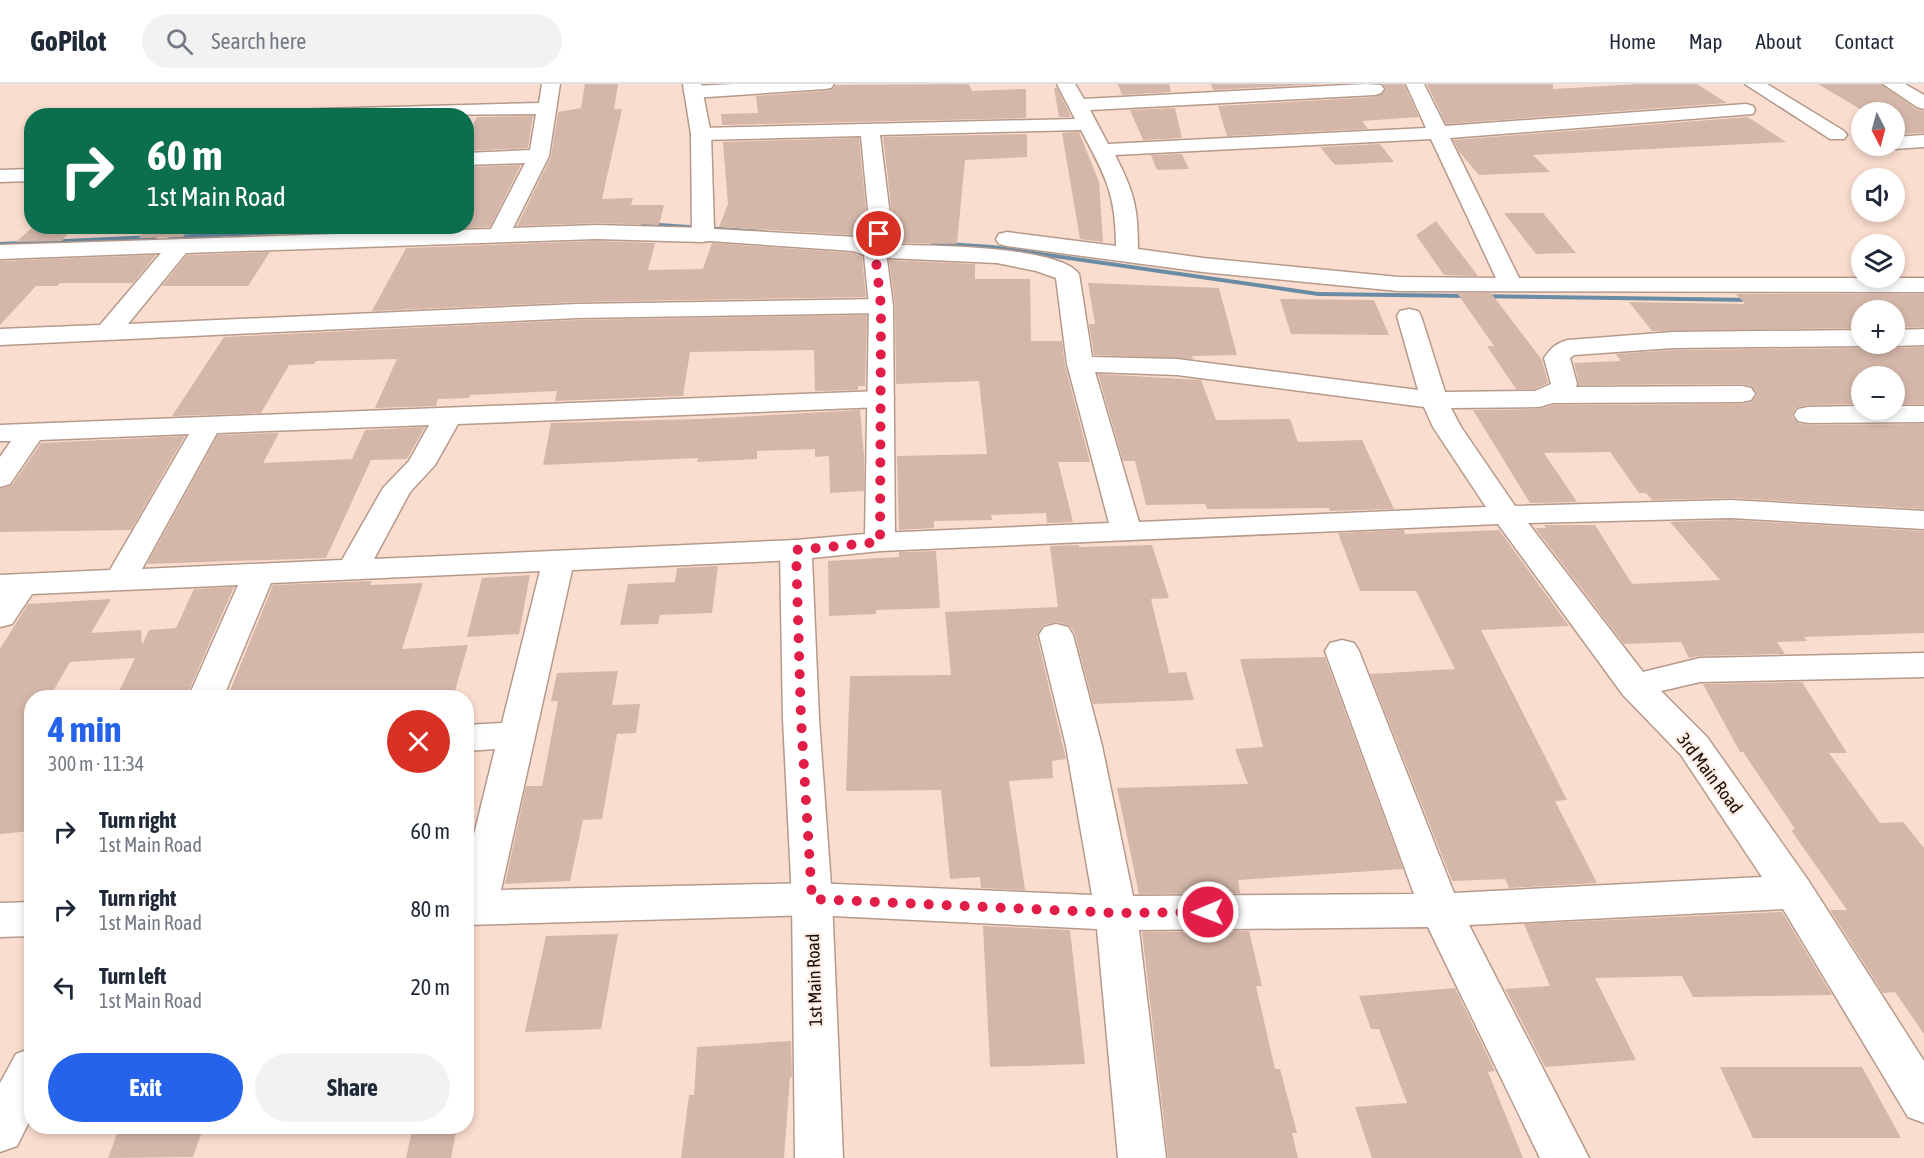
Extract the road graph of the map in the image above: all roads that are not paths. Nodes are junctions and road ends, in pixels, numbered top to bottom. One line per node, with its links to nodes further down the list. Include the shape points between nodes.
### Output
1 (551, 84): 11 (street)
2 (825, 84): 7 (street)
3 (1066, 84): 10 (street)
4 (1415, 84): 16 (street)
5 (1754, 84): 19 (street)
6 (1892, 84): 9 (street)
7 (693, 88): 17 (street)
8 (1376, 89): 10 (street)
9 (1924, 103)
10 (1077, 105): 14 (street)
11 (546, 108): 12 (street); 22 (street)
12 (474, 110)
13 (1746, 110): 16 (street)
14 (1088, 124): 15 (street); 21 (street)
15 (870, 129): 17 (street); 31 (street)
16 (1440, 133): 21 (street); 36 (street)
17 (701, 134): 28 (street)
18 (1924, 141): 20 (street)
19 (1837, 142)
20 (1905, 142)
21 (1102, 150): 34 (street, via 1121,188 1128,220)
22 (539, 156): 23 (street); 26 (street)
23 (474, 159)
24 (24, 175): 25 (street)
25 (0, 176)
26 (503, 227): 27 (street); 28 (street, via 597,231)
27 (474, 229)
28 (703, 229): 31 (street, via 857,244)
29 (384, 234): 32 (street)
30 (82, 239): 32 (street); 33 (street)
31 (875, 241): 34 (street, via 1026,241); 37 (street); 44 (street, via 981,254 1067,274)
32 (179, 246): 39 (street)
33 (0, 252)
34 (1127, 254): 36 (street, via 1398,284)
35 (1924, 285): 36 (street)
36 (1510, 286)
37 (881, 306): 39 (street, via 577,311); 47 (street)
38 (1409, 316): 48 (street, 3rd Main Road)
39 (106, 334): 41 (street)
40 (1924, 337): 43 (street)
41 (0, 338)
42 (1851, 338): 46 (street, via 1673,340 1568,348 1557,358 1564,384)
43 (1905, 338)
44 (1080, 364): 48 (street, via 1177,367); 58 (street)
45 (1742, 394): 46 (street)
46 (1551, 395): 48 (street, via 1523,400)
47 (881, 399): 51 (street); 59 (street)
48 (1434, 400): 56 (street, 3rd Main Road, via 1447,427)
49 (1924, 414): 50 (street)
50 (1808, 415)
51 (448, 416): 52 (street); 62 (street, via 420,465 398,488)
52 (208, 425): 53 (street); 64 (street)
53 (32, 431): 54 (street); 55 (street)
54 (0, 433)
55 (0, 478)
56 (1506, 515): 57 (street, via 1730,509); 58 (street); 70 (street, 3rd Main Road)
57 (1924, 520)
58 (1127, 532): 59 (street)
59 (880, 542): 60 (street)
60 (796, 550): 61 (street); 75 (street, 1st Main Road)
61 (558, 561): 62 (street); 72 (street)
62 (351, 571): 63 (street)
63 (259, 574): 64 (street); 71 (street)
64 (120, 580): 65 (street)
65 (11, 585): 66 (street)
66 (0, 616)
67 (1056, 635): 79 (street, via 1084,746)
68 (1342, 651): 78 (street)
69 (1924, 664): 70 (street, via 1700,670)
70 (1635, 686): 74 (street, 3rd Main Road, via 1694,746)
71 (209, 690)
72 (517, 735): 73 (street); 76 (street)
73 (474, 738)
74 (1794, 892): 78 (street); 83 (street, 3rd Main Road)
75 (812, 899): 77 (street); 79 (street); 85 (street, 1st Main Road)
76 (474, 900)
77 (474, 908)
78 (1440, 910): 79 (street); 87 (street)
79 (1116, 913): 86 (street)
80 (24, 919): 81 (street)
81 (0, 920)
82 (24, 1084): 84 (street)
83 (1924, 1102)
84 (0, 1130)
85 (819, 1158)
86 (1142, 1158)
87 (1565, 1158)

